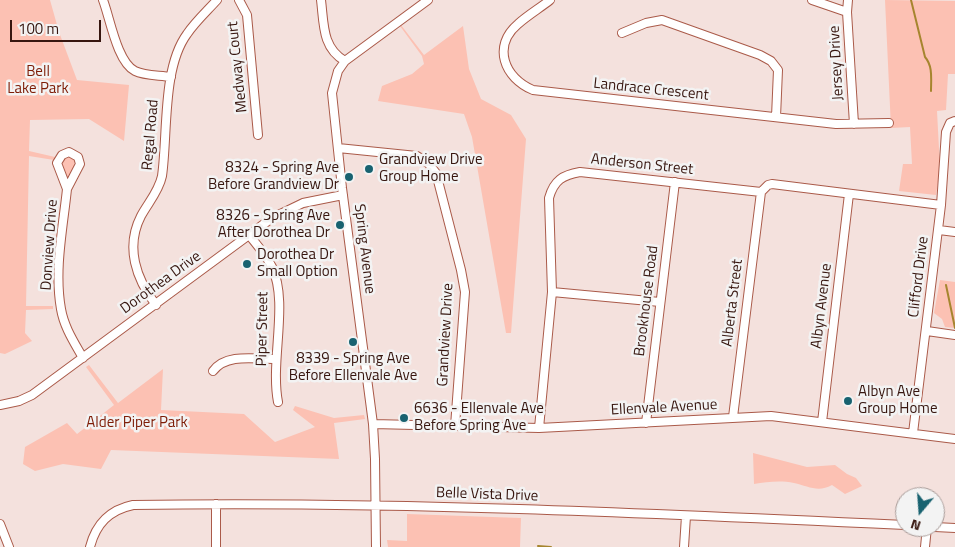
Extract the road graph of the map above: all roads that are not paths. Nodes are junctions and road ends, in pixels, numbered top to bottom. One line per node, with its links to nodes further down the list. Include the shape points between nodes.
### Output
1 (112, 0): 9 (street)
2 (217, 0): 13 (street, Regal Road, via 187,34)
3 (239, 0): 18 (street, Medway Court, via 247,15)
4 (322, 0): 12 (street, via 329,48)
5 (428, 0): 12 (street, Spring Avenue)
6 (550, 0): 14 (street, Landrace Crescent, via 517,24 505,46 504,56 509,72 525,87 542,92)
7 (812, 0): 10 (street)
8 (848, 0): 10 (street, Jersey Drive)
9 (103, 1): 13 (street, via 125,62 135,71)
10 (847, 12): 17 (street, Jersey Drive)
11 (622, 33): 14 (street, via 662,20 760,55 778,70)
12 (345, 61): 19 (street, Spring Avenue, via 338,71 332,93)
13 (171, 77): 31 (street, Regal Road, via 160,184 140,218 134,243 137,272)
14 (776, 117): 17 (street, Landrace Crescent)
15 (952, 122): 25 (street, Clifford Drive, via 946,132)
16 (889, 123): 17 (street, Landrace Crescent)
17 (854, 124)
18 (258, 134)
19 (338, 148): 24 (street, Spring Avenue); 43 (street, Grandview Drive, via 417,156 436,173 464,292)
20 (675, 182): 22 (street, Anderson Street); 29 (street, Anderson Street, via 580,172 558,180 551,190 548,206); 30 (street, Brookhouse Road)
21 (67, 190): 34 (street, Donview Drive, via 59,292 65,323)
22 (761, 192): 23 (street, Anderson Street, via 772,184); 39 (street, Alberta Street)
23 (849, 194): 25 (street, Anderson Street); 40 (street, Albyn Avenue)
24 (343, 195): 28 (street, Dorothea Drive, via 315,199 290,208); 42 (street, Spring Avenue)
25 (941, 205): 26 (street, Clifford Drive)
26 (939, 230): 27 (street); 32 (street, Clifford Drive)
27 (955, 232)
28 (249, 235): 31 (street, Dorothea Drive); 35 (street, Piper Street, via 267,258 278,287)
29 (552, 292): 30 (street); 44 (street, Anderson Street)
30 (660, 302): 41 (street, Brookhouse Road)
31 (156, 305): 34 (street, Dorothea Drive)
32 (927, 331): 33 (street); 45 (street, Clifford Drive)
33 (955, 335)
34 (83, 358): 38 (street, Dorothea Drive, via 32,395 19,402)
35 (275, 359): 36 (street, via 227,360); 37 (street, Piper Street)
36 (213, 372)
37 (278, 402)
38 (0, 405)
39 (733, 417): 40 (street, Ellenvale Avenue, via 770,416); 41 (street, Ellenvale Avenue)
40 (822, 422): 45 (street, Ellenvale Avenue)
41 (646, 423): 44 (street, Ellenvale Avenue)
42 (373, 424): 43 (street, Ellenvale Avenue); 48 (street, Spring Avenue)
43 (455, 426): 44 (street, Ellenvale Avenue)
44 (539, 428)
45 (913, 433): 46 (street, Ellenvale Avenue)
46 (955, 439)
47 (216, 504): 48 (street, Belle Vista Drive); 53 (street, Belle Vista Drive, via 122,507 97,527); 54 (street)
48 (375, 504): 49 (street, Belle Vista Drive); 55 (street, Spring Avenue)
49 (686, 516): 51 (street, Belle Vista Drive); 56 (street)
50 (0, 524): 52 (street)
51 (895, 525)
52 (9, 547)
53 (90, 547)
54 (216, 547)
55 (376, 547)
56 (684, 547)

